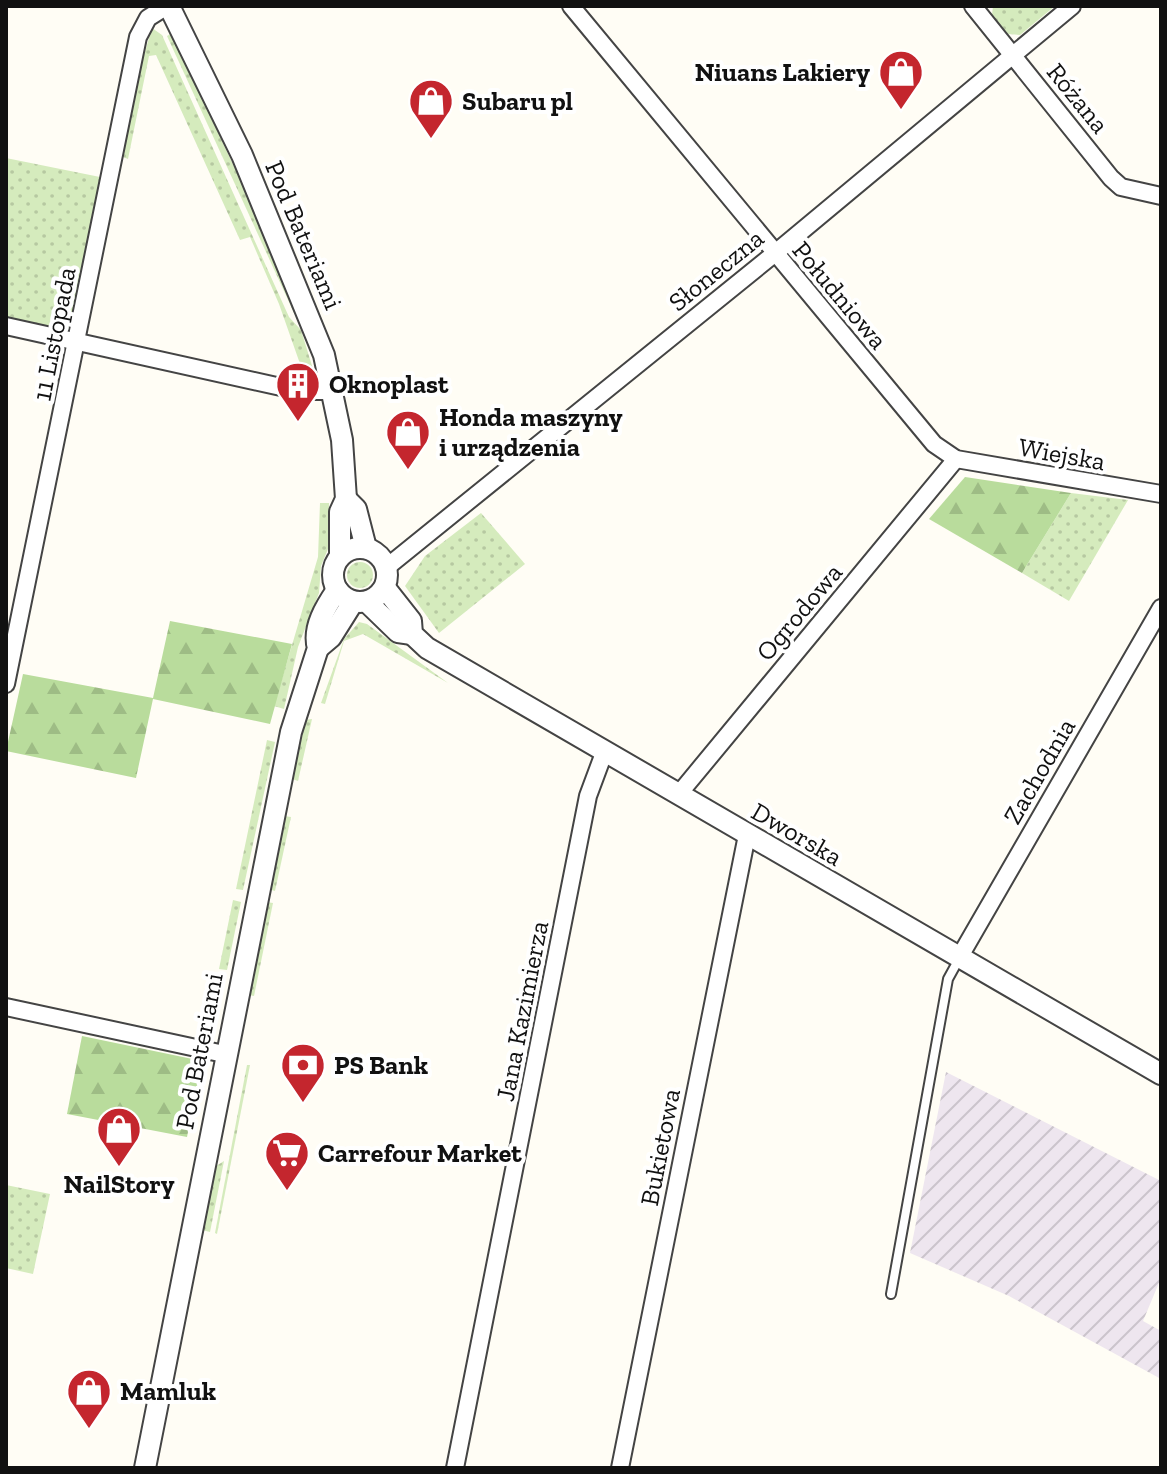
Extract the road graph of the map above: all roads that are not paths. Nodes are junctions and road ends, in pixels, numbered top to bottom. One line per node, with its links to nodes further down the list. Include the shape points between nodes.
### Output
1 (168, 6): 9 (street, 11 Listopada, via 148,18 138,37); 10 (street, Pod Bateriami, via 242,155 309,312)
2 (571, 6): 7 (street, Południowa)
3 (973, 6): 5 (street, Różana)
4 (1072, 6): 5 (street, Słoneczna)
5 (1012, 55): 6 (street, Różana, via 1111,178 1121,187); 7 (street, Słoneczna)
6 (1161, 196)
7 (774, 254): 11 (street, Południowa, via 916,425); 16 (street, Słoneczna)
8 (6, 326): 9 (street)
9 (77, 341): 10 (street, via 299,391); 21 (street, 11 Listopada)
10 (333, 391): 13 (street, Pod Bateriami)
11 (956, 459): 12 (street, Wiejska); 23 (street, Ogrodowa)
12 (1161, 494)
13 (346, 499): 14 (street, Pod Bateriami, via 356,509); 15 (street, Pod Bateriami, via 340,512)
14 (366, 548): 15 (street); 16 (street)
15 (340, 556): 18 (street, Pod Bateriami, via 333,574)
16 (387, 567): 17 (street)
17 (385, 588): 18 (street, Pod Bateriami); 20 (street, Dworska, via 411,621)
18 (353, 598): 20 (street, Dworska, via 398,632); 27 (street, Pod Bateriami, via 331,637 318,648 291,732)
19 (1161, 608): 25 (street, Zachodnia)
20 (412, 634): 22 (street, Dworska)
21 (6, 684)
22 (604, 753): 23 (street, Dworska); 31 (street, Jana Kazimierza, via 588,796)
23 (678, 795): 24 (street, Dworska)
24 (747, 835): 25 (street, Dworska); 32 (street, Bukietowa)
25 (959, 958): 28 (street, Dworska); 29 (lane, via 948,979)
26 (6, 1007): 27 (street)
27 (224, 1054): 30 (street, Pod Bateriami)
28 (1161, 1074)
29 (891, 1294)
30 (145, 1468)
31 (455, 1468)
32 (620, 1468)

